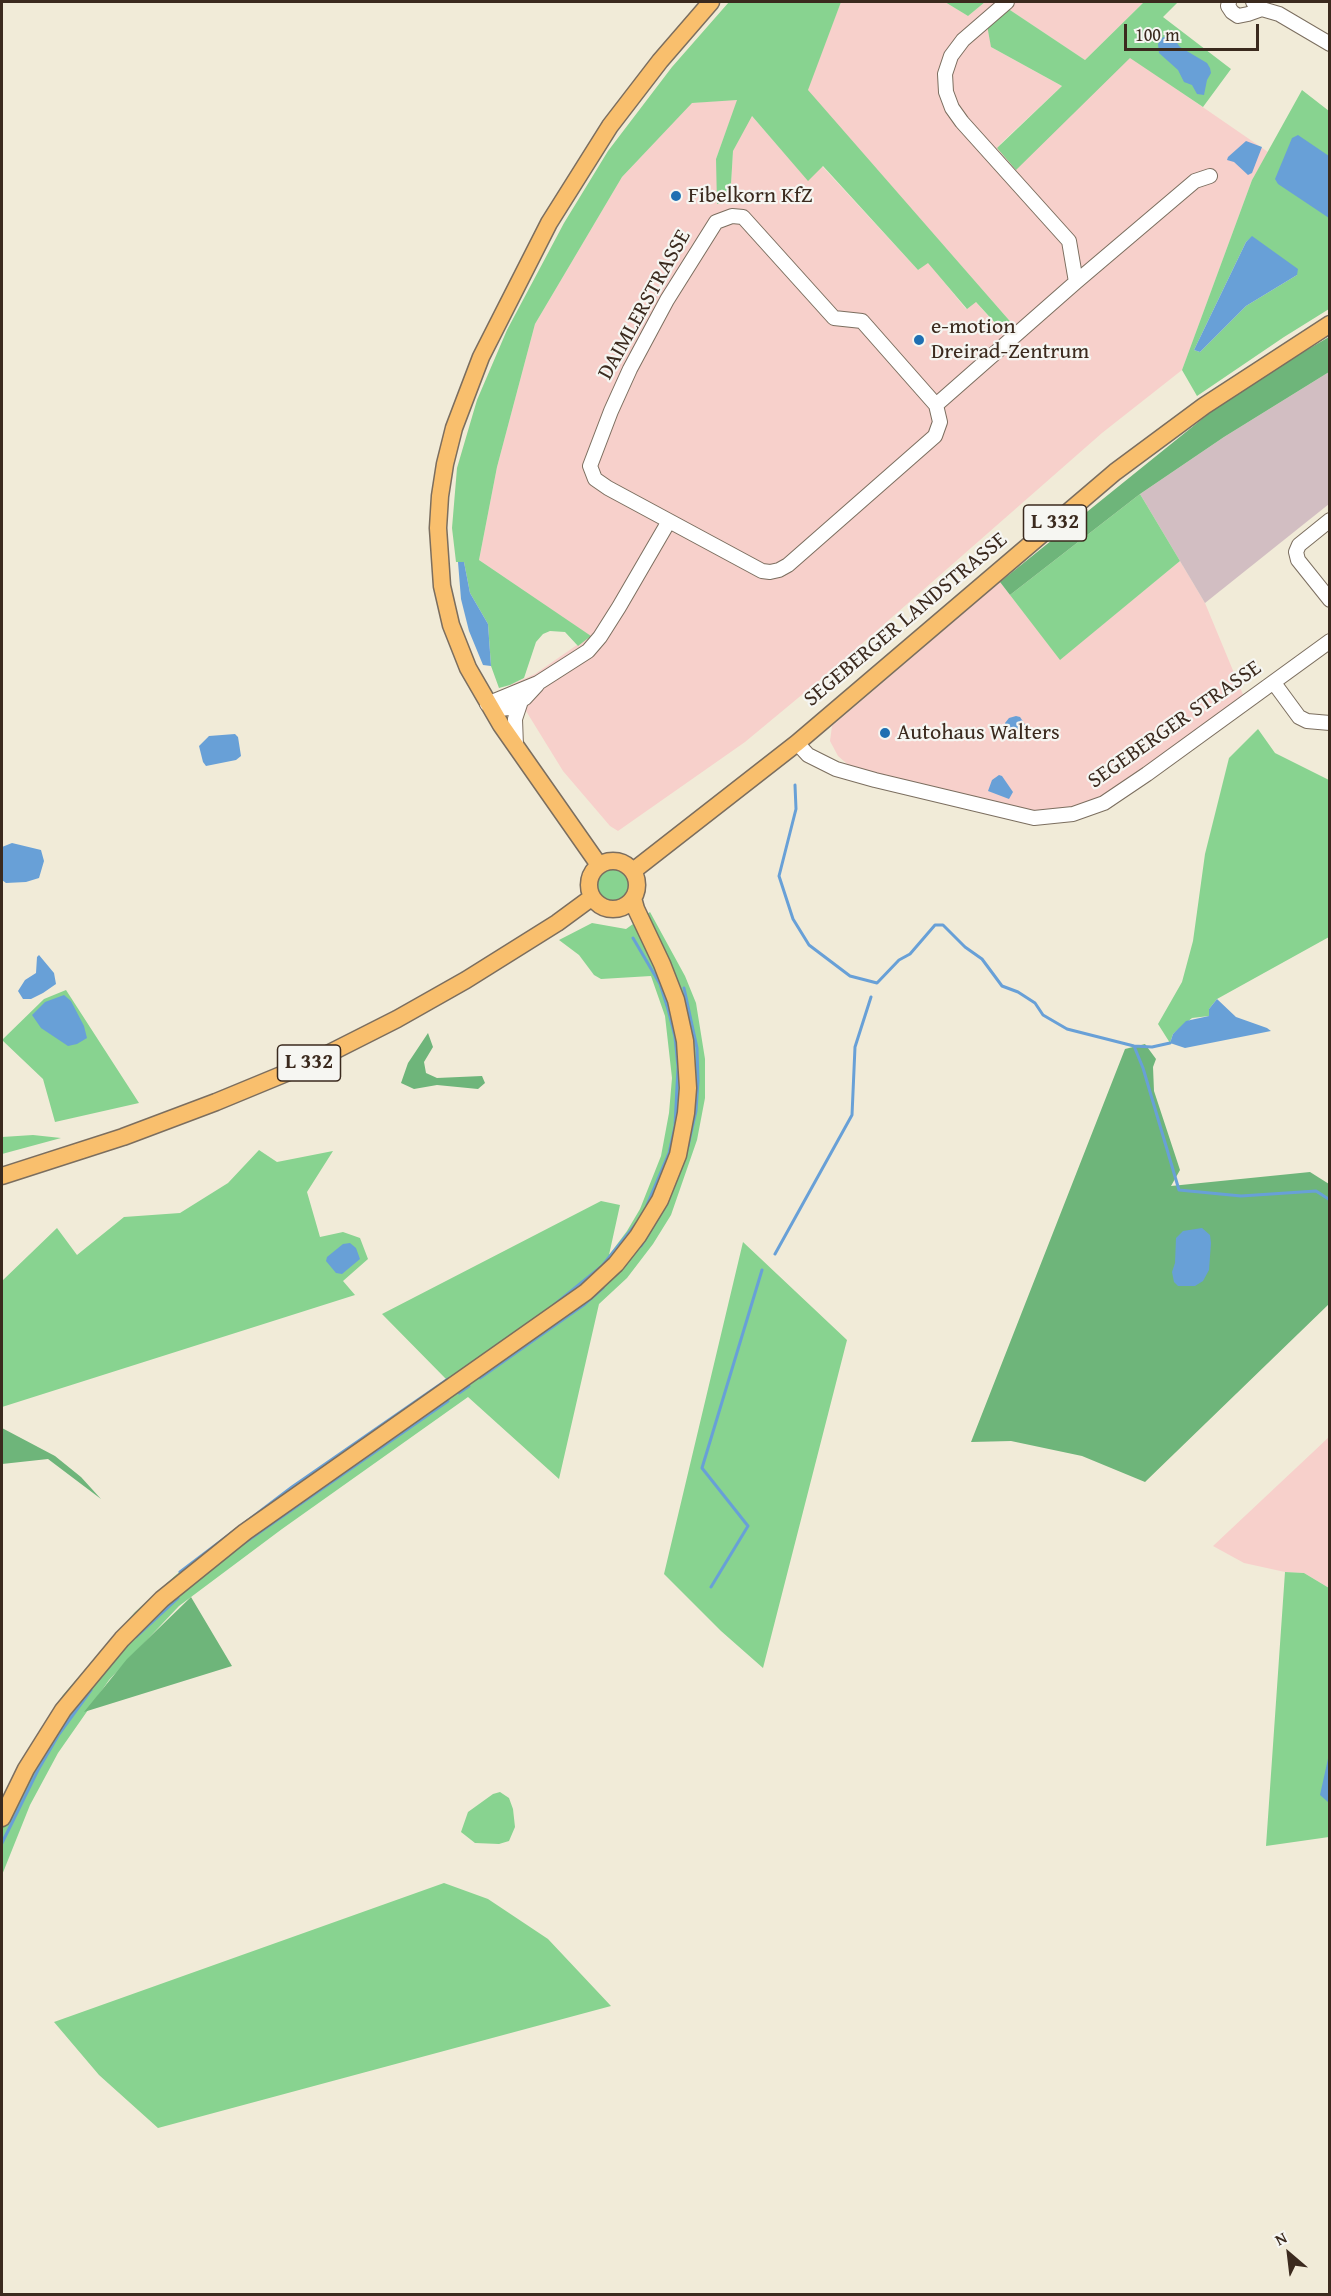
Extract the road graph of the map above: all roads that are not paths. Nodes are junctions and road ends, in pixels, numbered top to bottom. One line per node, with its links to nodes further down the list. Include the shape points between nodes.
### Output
1 (711, 2): 17 (main road, via 623,108 573,182 481,357 454,428 440,496 440,570 456,639)
2 (1007, 2): 7 (street, via 963,40 951,56 945,74 946,93 962,122 1069,241)
3 (1229, 2): 4 (street, via 1228,6 1238,16 1248,15)
4 (1257, 5): 5 (street)
5 (1329, 44)
6 (1210, 176): 7 (street, via 1195,181)
7 (1076, 282): 9 (street)
8 (1329, 324): 19 (main road, SEGEBERGER LANDSTRASSE / L 332, via 1204,406 1115,472)
9 (936, 405): 11 (street, DAIMLERSTRASSE, via 940,422 935,436 779,570 762,570); 11 (street, DAIMLERSTRASSE, via 862,321 834,318 743,217 726,217 716,222 662,310 630,369 590,466 595,479)
10 (1329, 520): 12 (street, via 1296,552)
11 (669, 521): 15 (street, via 600,637 588,651)
12 (1329, 600)
13 (1329, 641): 14 (street, SEGEBERGER STRASSE)
14 (1274, 682): 18 (street, via 1299,717); 19 (street, SEGEBERGER STRASSE, via 1104,803 1058,817 1034,818 1003,812 836,769 808,755)
15 (538, 683): 16 (street); 17 (street)
16 (521, 701): 17 (street, via 506,710); 20 (street, via 515,719)
17 (487, 704): 20 (main road)
18 (1329, 723)
19 (797, 743): 22 (main road, SEGEBERGER LANDSTRASSE / L 332)
20 (516, 746): 21 (main road)
21 (599, 865): 22 (main road, via 616,861); 23 (main road, via 589,879)
22 (633, 871): 24 (main road, via 637,885)
23 (591, 898): 25 (main road, via 602,907); 27 (main road, L 332, via 466,980 308,1064 123,1137)
24 (633, 898): 25 (main road); 26 (main road)
25 (616, 910): 26 (main road)
26 (652, 945): 28 (main road, via 676,1000 685,1041 688,1088 678,1155 660,1200 638,1236 616,1264 578,1298 255,1525 162,1599 109,1653 63,1710 26,1769)
27 (2, 1176)
28 (2, 1818)

